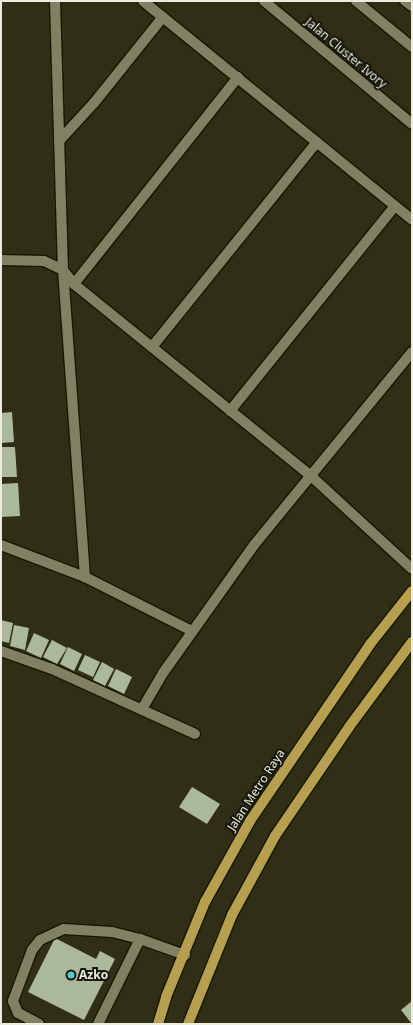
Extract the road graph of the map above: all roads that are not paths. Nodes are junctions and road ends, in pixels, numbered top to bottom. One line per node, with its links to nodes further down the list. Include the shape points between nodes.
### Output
1 (55, 1): 11 (street)
2 (143, 1): 7 (street)
3 (264, 1): 10 (street, Jalan Cluster Ivory)
4 (356, 1): 8 (street)
5 (405, 1): 6 (street)
6 (412, 6)
7 (164, 17): 9 (street); 11 (street, via 94,103)
8 (412, 47)
9 (238, 77): 12 (street); 17 (street)
10 (412, 124)
11 (59, 140): 16 (street)
12 (317, 142): 13 (street); 18 (street)
13 (395, 206): 14 (street); 20 (street)
14 (412, 220)
15 (1, 260): 16 (street, via 44,261)
16 (63, 270): 17 (street); 24 (street)
17 (74, 284): 18 (street)
18 (152, 347): 20 (street)
19 (412, 352): 21 (street)
20 (230, 411): 21 (street)
21 (311, 476): 23 (street); 26 (street, via 254,545)
22 (1, 545): 24 (street)
23 (412, 569)
24 (85, 577): 26 (street)
25 (412, 591): 32 (main road, Jalan Metro Raya, via 371,643 250,821 205,902)
26 (192, 631): 29 (street, via 162,673)
27 (412, 642): 36 (main road, via 363,707 275,836 232,915)
28 (1, 651): 29 (street, via 52,669)
29 (142, 710): 30 (street)
30 (195, 734)
31 (140, 939): 32 (street); 33 (street, via 112,932 64,929 40,940 32,950 13,1001 18,1013); 34 (street)
32 (185, 955): 35 (main road, Jalan Metro Raya, via 166,997)
33 (39, 1024)
34 (98, 1024)
35 (158, 1024)
36 (188, 1024)

